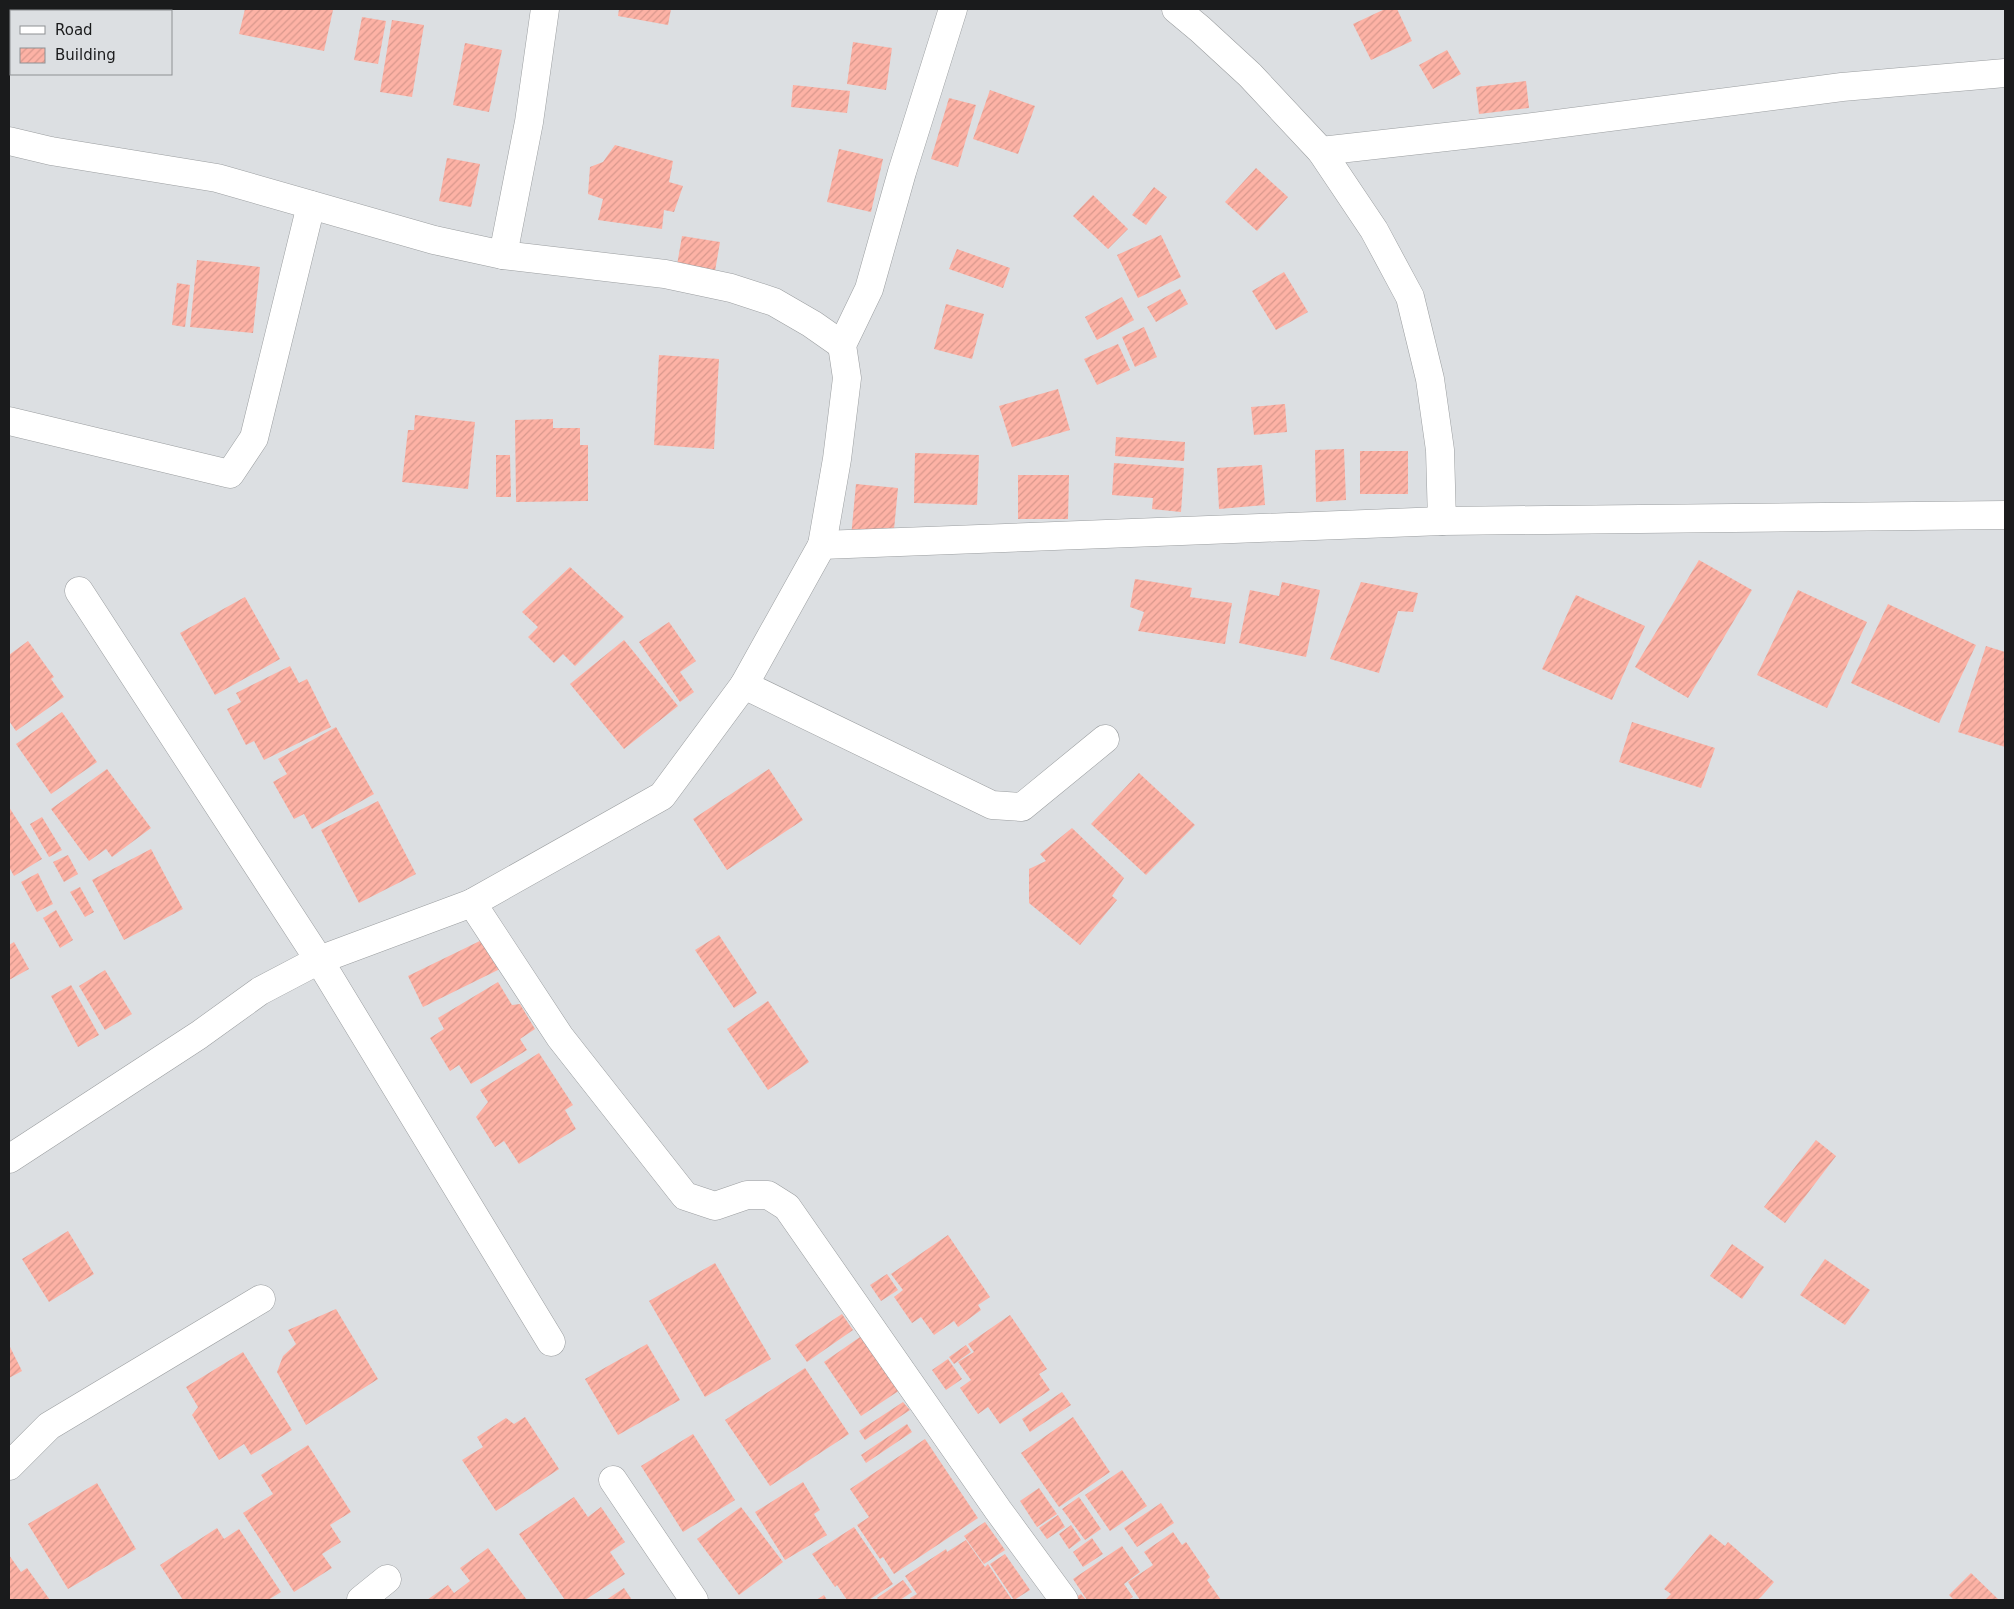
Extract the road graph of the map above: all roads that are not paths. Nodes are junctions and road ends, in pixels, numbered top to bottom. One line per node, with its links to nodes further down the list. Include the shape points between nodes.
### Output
1 (545, 9): 8 (street, via 529,122)
2 (953, 9): 9 (street, via 869,288)
3 (1176, 9): 6 (street, via 1250,75)
4 (2005, 73): 6 (street, via 1842,87)
5 (9, 141): 7 (street, via 217,178)
6 (1321, 151): 12 (street, via 1374,230 1410,297 1430,378 1440,450)
7 (311, 205): 8 (street, via 434,240); 10 (street, via 254,438 230,474)
8 (503, 255): 9 (street, via 665,274 730,288 774,302)
9 (842, 345): 13 (street, via 847,378)
10 (9, 421)
11 (2005, 515): 12 (street)
12 (1442, 521): 13 (street)
13 (822, 545): 15 (street)
14 (79, 591): 18 (street)
15 (744, 685): 16 (street, via 992,805 1022,807); 17 (street, via 662,796)
16 (1105, 738)
17 (472, 903): 18 (street); 27 (street, via 560,1037 685,1196 715,1206 747,1195 768,1195 787,1207)
18 (319, 960): 19 (street, via 260,991 199,1035); 21 (street)
19 (9, 1159)
20 (261, 1298): 22 (street, via 50,1426)
21 (551, 1342)
22 (9, 1466)
23 (613, 1480): 26 (street)
24 (387, 1579): 25 (street)
25 (361, 1600)
26 (694, 1600)
27 (1064, 1600)

